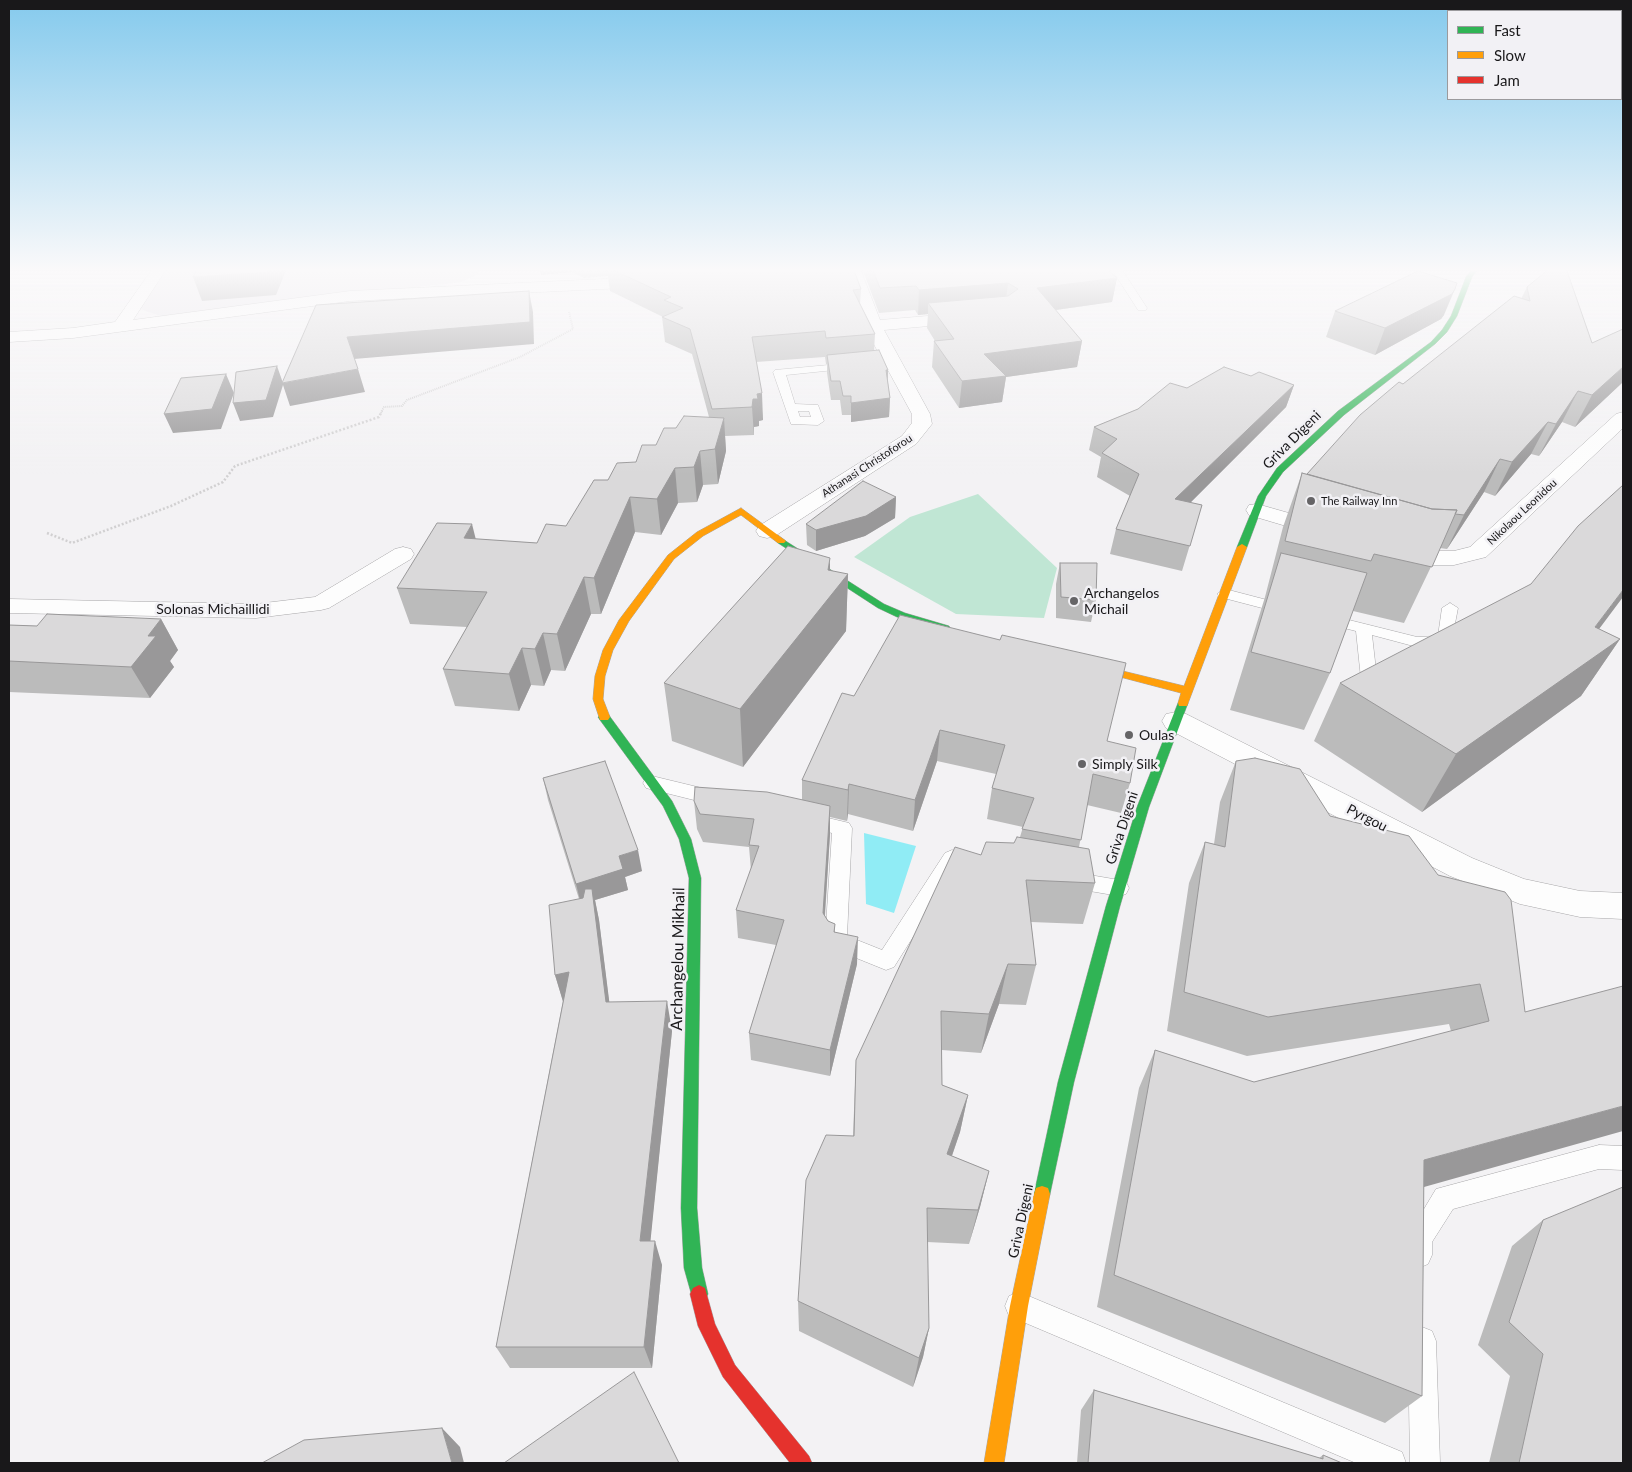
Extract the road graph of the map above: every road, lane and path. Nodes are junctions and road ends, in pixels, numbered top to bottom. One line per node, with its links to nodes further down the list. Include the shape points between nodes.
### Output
1 (558, 337): 9 (path, via 520,357 407,400 402,406 384,407 379,417 235,466 223,482 72,544)
2 (878, 337): 8 (street, Athanasi Christoforou, via 888,363 921,414 922,424 909,440)
3 (1439, 337): 7 (main road, Griva Digeni, via 1299,450 1271,482)
4 (864, 365): 5 (lane, via 779,372)
5 (792, 408)
6 (1623, 418): 11 (street, Nikolaou Leonidou, via 1478,552 1454,558 1429,558)
7 (1257, 510): 10 (street); 13 (main road, Griva Digeni)
8 (767, 531): 17 (main road, via 881,606); 22 (main road, Archangelou Mikhail, via 741,511 700,534 671,557 647,587 608,650 600,676 598,699 604,717)
9 (46, 533)
10 (1341, 536)
11 (1379, 547)
12 (403, 554): 14 (street, Solonas Michaillidi, via 321,603 256,611)
13 (1225, 594): 16 (lane); 20 (main road, Griva Digeni)
14 (9, 606)
15 (1450, 608): 16 (lane, via 1445,640 1417,642)
16 (1363, 628): 19 (lane)
17 (960, 632)
18 (1070, 661): 20 (main road)
19 (1370, 688)
20 (1188, 691): 21 (main road, Griva Digeni)
21 (1176, 721): 27 (main road, Griva Digeni, via 1144,807); 28 (street, Pyrgou, via 1461,867 1520,891 1580,904)
22 (652, 783): 23 (lane); 33 (main road, Archangelou Mikhail, via 668,804 685,838 696,878 689,1208 693,1268 708,1326 729,1371)
23 (738, 803)
24 (785, 815): 25 (lane, via 842,828 836,941 886,961 952,858)
25 (981, 864)
26 (1050, 876): 27 (lane)
27 (1119, 888): 31 (main road, Griva Digeni, via 1066,1082)
28 (1623, 906)
29 (1623, 1158): 30 (lane, via 1599,1157 1445,1198 1419,1239)
30 (1420, 1278)
31 (1019, 1306): 34 (main road, Griva Digeni); 35 (lane)
32 (1421, 1317): 36 (lane)
33 (802, 1463)
34 (994, 1463)
35 (1391, 1463)
36 (1425, 1463)

